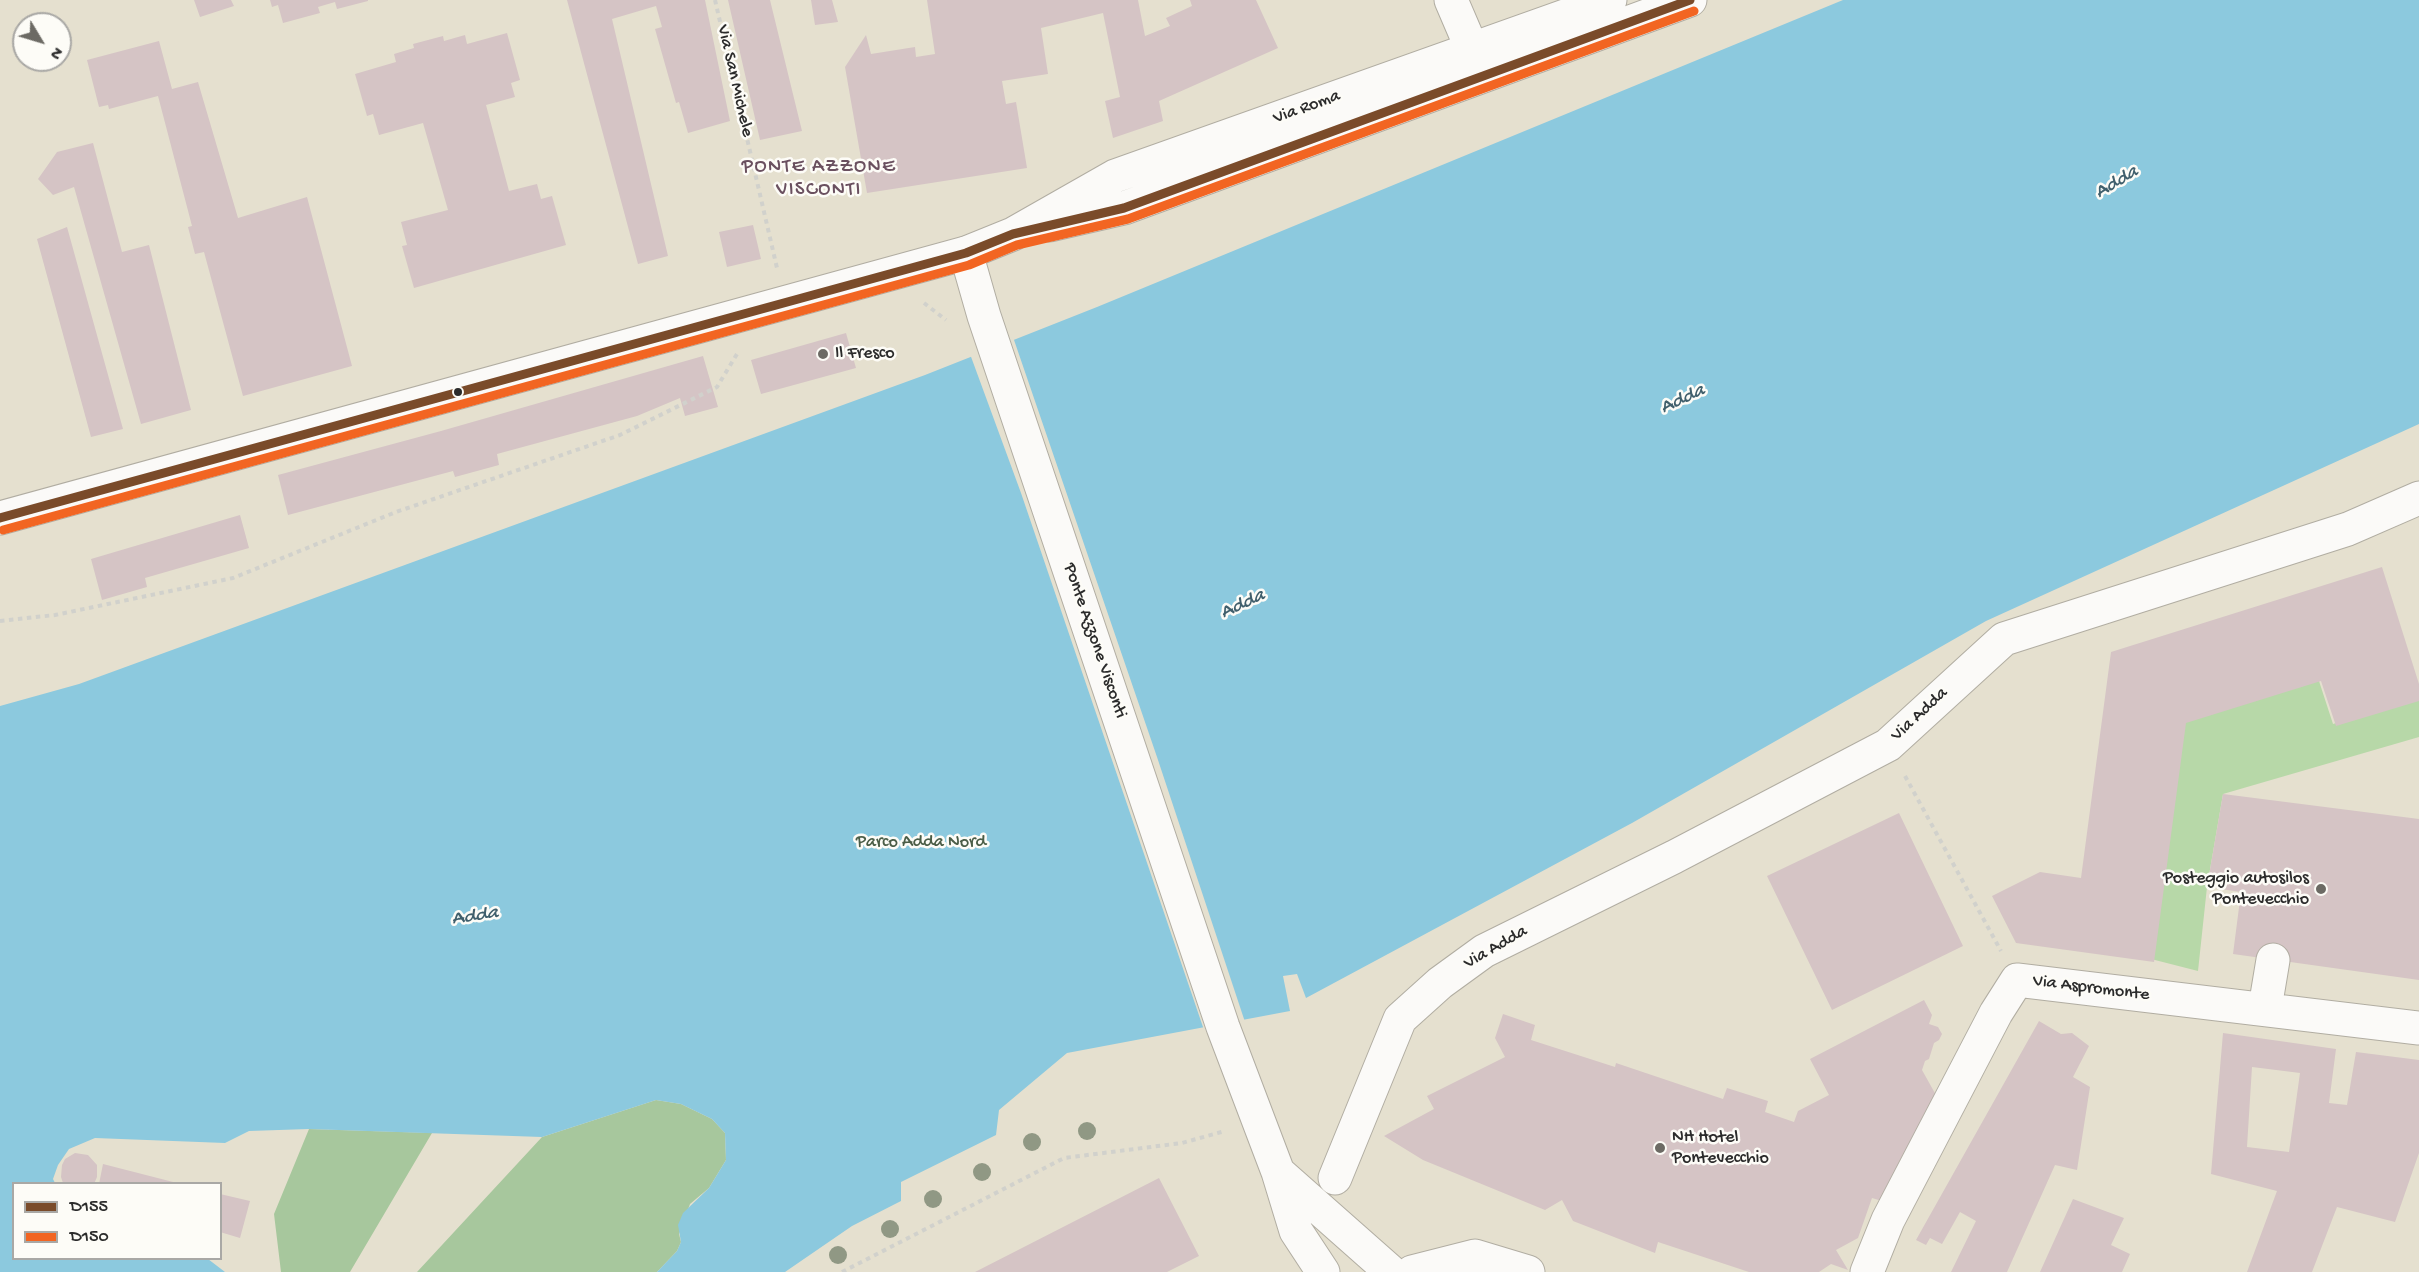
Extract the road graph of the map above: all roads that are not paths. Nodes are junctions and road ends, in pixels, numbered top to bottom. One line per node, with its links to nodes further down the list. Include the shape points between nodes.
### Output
1 (1451, 0): 4 (street)
2 (1610, 0): 4 (street, Via Roma)
3 (1690, 0): 5 (street, Via Roma, via 1124,208)
4 (1472, 50): 5 (street, Via Roma, via 1115,176)
5 (1013, 234): 6 (street, Via Roma)
6 (966, 254): 8 (street, Via Roma); 12 (street, Ponte Azzone Visconti, via 1223,1027)
7 (2419, 498): 13 (street, Via Adda, via 2348,529 2004,639 1888,745 1484,951 1400,1018)
8 (0, 518)
9 (2272, 960): 10 (street)
10 (2265, 1008): 11 (street, Via Aspromonte); 17 (street, Via Aspromonte, via 2017,980 1887,1220)
11 (2419, 1028)
12 (1278, 1172): 14 (street, Ponte Azzone Visconti, via 1296,1231); 15 (street)
13 (1335, 1178)
14 (1323, 1272)
15 (1393, 1272): 16 (street, via 1475,1256)
16 (1528, 1272)
17 (1867, 1272)

